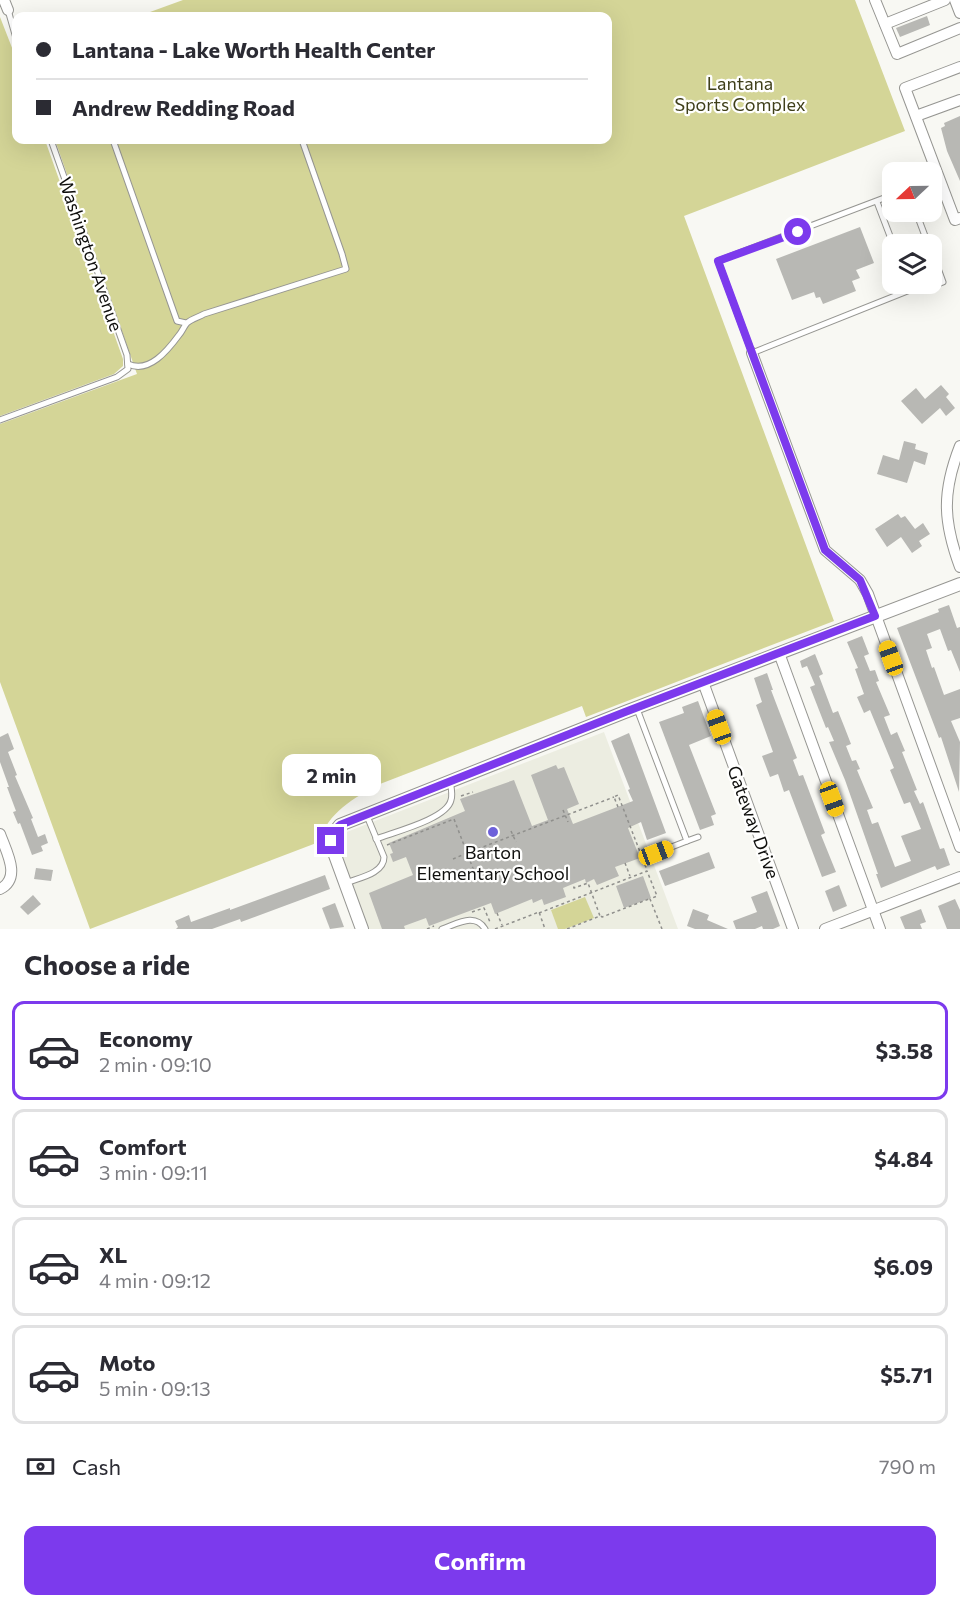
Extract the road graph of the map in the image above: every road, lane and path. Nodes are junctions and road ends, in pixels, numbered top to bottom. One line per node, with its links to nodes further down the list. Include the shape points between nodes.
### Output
1 (875, 0): 6 (street)
2 (945, 0): 6 (street)
3 (955, 0): 5 (street)
4 (6, 5): 7 (lane)
5 (960, 13)
6 (885, 24): 8 (street, via 897,54)
7 (12, 25)
8 (960, 28)
9 (960, 67): 11 (street, via 905,88)
10 (960, 100): 11 (street)
11 (916, 116): 17 (street, via 955,220)
12 (52, 144): 22 (lane, Washington Avenue)
13 (114, 144): 20 (lane, via 177,321)
14 (303, 144): 20 (lane, via 346,269)
15 (882, 200): 16 (lane)
16 (877, 202): 18 (lane); 21 (lane, via 718,261)
17 (960, 218)
18 (889, 234)
19 (900, 294): 21 (lane)
20 (186, 323): 22 (lane, via 157,360 142,367)
21 (752, 353): 27 (street, via 825,550 860,580)
22 (128, 367): 23 (lane, via 117,377)
23 (0, 420)
24 (960, 446): 25 (street, via 951,469 947,503 950,539)
25 (960, 567)
26 (960, 584): 27 (street)
27 (875, 616): 28 (street); 48 (street)
28 (778, 653): 29 (street); 64 (street)
29 (703, 682): 30 (street); 78 (street, Gateway Drive)
30 (637, 707): 31 (street); 45 (lane)
31 (450, 781): 34 (lane); 37 (street)
32 (473, 792): 34 (path)
33 (614, 797): 35 (path); 38 (path); 54 (path, via 618,795)
34 (451, 800): 44 (lane, via 439,815)
35 (618, 807)
36 (563, 810): 38 (path)
37 (366, 814): 44 (lane); 58 (street, via 340,825 332,835 332,847)
38 (565, 816): 39 (path); 42 (path)
39 (568, 822)
40 (511, 831): 42 (path)
41 (0, 834): 61 (street, via 11,864 11,877)
42 (513, 836): 46 (path); 49 (path)
43 (698, 837): 45 (lane)
44 (376, 839): 58 (lane, via 384,857 381,867)
45 (687, 841): 50 (lane)
46 (516, 842)
47 (387, 846): 49 (path, via 454,819)
48 (960, 847)
49 (467, 853): 51 (path); 53 (path)
50 (656, 853)
51 (453, 859)
52 (626, 863): 55 (path)
53 (474, 871)
54 (647, 871): 55 (path); 63 (path, via 657,896)
55 (631, 877): 60 (path)
56 (960, 877): 64 (street)
57 (607, 881): 60 (path)
58 (346, 883): 71 (street)
59 (573, 884): 62 (path, via 574,888 588,882)
60 (609, 886): 62 (path)
61 (0, 889)
62 (592, 892): 66 (path); 67 (path)
63 (650, 898): 67 (path); 77 (path)
64 (873, 911): 79 (street); 80 (street)
65 (497, 913): 68 (path)
66 (539, 913): 68 (path); 75 (path)
67 (600, 916): 76 (path)
68 (502, 926): 74 (path)
69 (440, 927): 70 (lane); 72 (path)
70 (451, 928): 73 (lane, via 471,919)
71 (362, 929)
72 (427, 929)
73 (485, 929)
74 (495, 929)
75 (545, 929)
76 (567, 929)
77 (662, 929)
78 (794, 929)
79 (825, 929)
80 (880, 929)

